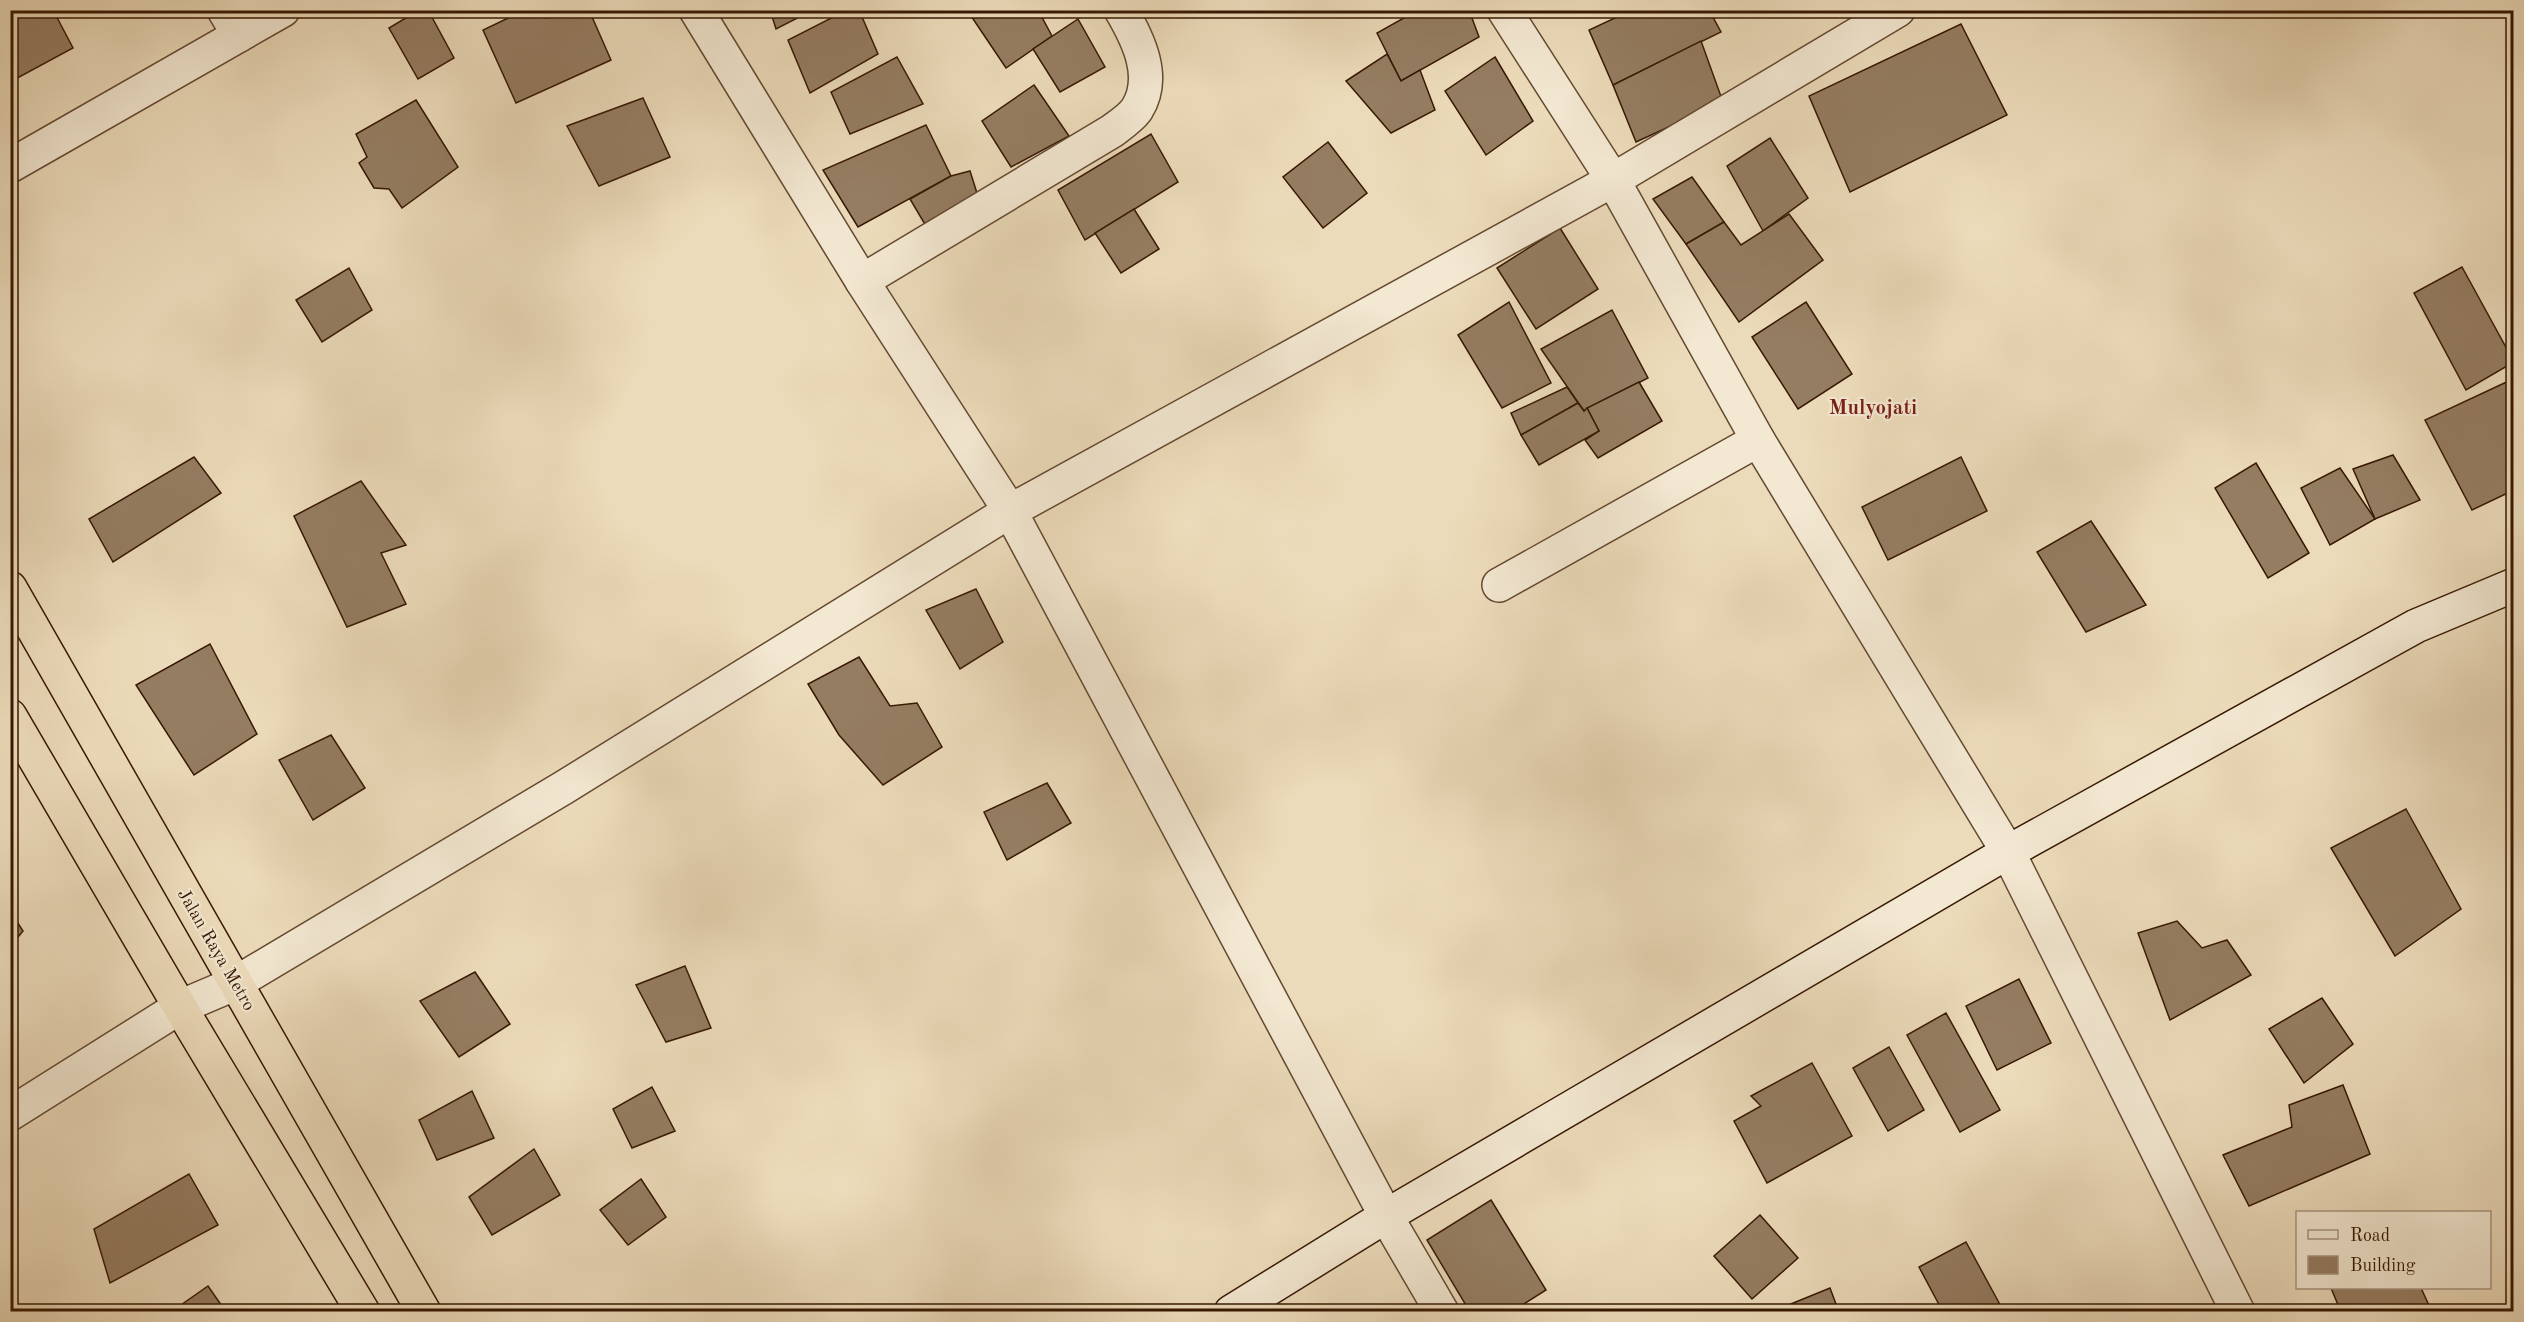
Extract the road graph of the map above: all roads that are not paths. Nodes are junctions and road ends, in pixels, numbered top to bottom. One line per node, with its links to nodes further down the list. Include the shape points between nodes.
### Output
1 (283, 10): 6 (street)
2 (696, 10): 9 (street)
3 (1121, 10): 9 (street, via 1138,40 1146,81 1137,110 1112,131)
4 (1504, 10): 8 (street)
5 (1898, 10): 8 (street)
6 (231, 23): 7 (street)
7 (10, 166)
8 (1613, 180): 10 (street); 11 (street)
9 (862, 281): 11 (street)
10 (1758, 440): 12 (street); 16 (street)
11 (1010, 511): 17 (street, via 563,788); 20 (street)
12 (1499, 585)
13 (2514, 585): 16 (street, via 2416,626)
14 (10, 588): 17 (highway, Jalan Raya Metro)
15 (10, 716): 18 (highway)
16 (2007, 852): 20 (street); 25 (street)
17 (234, 984): 18 (street); 22 (highway, Jalan Raya Metro)
18 (180, 1007): 19 (street); 21 (highway)
19 (10, 1114)
20 (1386, 1216): 23 (street); 24 (street)
21 (363, 1311)
22 (424, 1311)
23 (1231, 1311)
24 (1442, 1311)
25 (2238, 1311)

